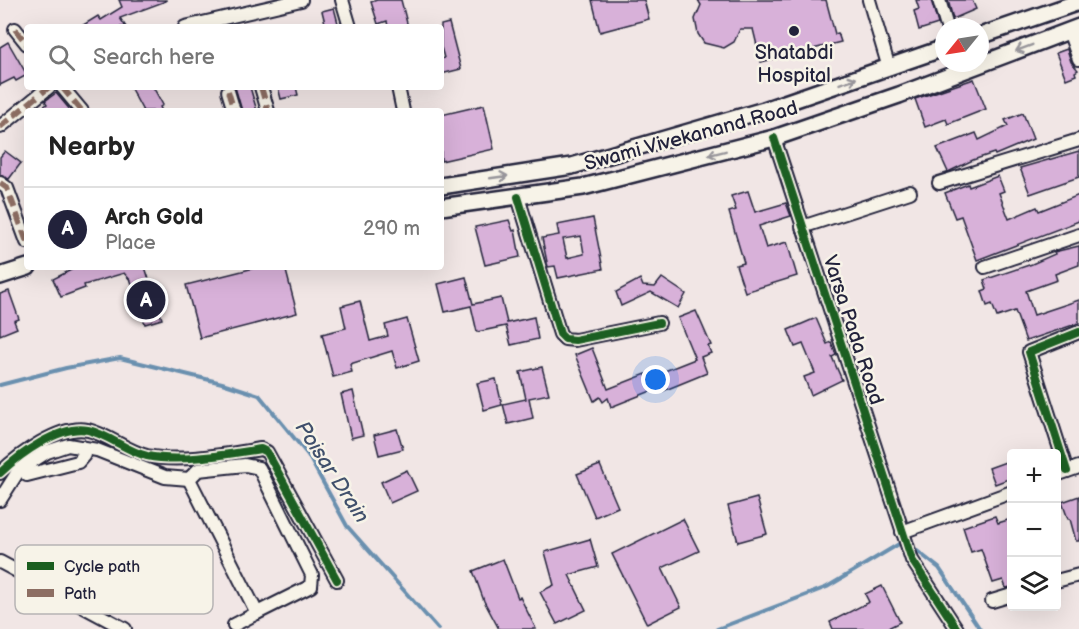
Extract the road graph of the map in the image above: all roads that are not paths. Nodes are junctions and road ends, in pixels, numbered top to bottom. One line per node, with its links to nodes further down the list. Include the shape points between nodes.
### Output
1 (301, 0): 7 (street)
2 (342, 0): 8 (street)
3 (869, 0): 15 (street)
4 (939, 0): 6 (street)
5 (1079, 2): 11 (main road)
6 (944, 18)
7 (198, 24)
8 (349, 24)
9 (15, 29): 12 (street)
10 (1074, 29): 14 (street); 26 (main road, Swami Vivekanand Road, one-way to 26)
11 (989, 33)
12 (24, 40)
13 (935, 51): 15 (main road, Swami Vivekanand Road)
14 (1079, 59)
15 (889, 68): 30 (main road, Swami Vivekanand Road, one-way to 15, via 572,166 764,110)
16 (45, 90): 25 (street)
17 (64, 90): 21 (street)
18 (262, 90): 23 (street)
19 (399, 90): 24 (street)
20 (228, 91): 22 (street)
21 (80, 108)
22 (233, 108)
23 (267, 108)
24 (402, 108)
25 (0, 127)
26 (774, 138): 32 (main road, Swami Vivekanand Road, one-way to 32, via 584,187); 34 (street, Varsa Pada Road)
27 (1079, 140): 29 (street)
28 (0, 183): 35 (street, via 7,188)
29 (939, 183)
30 (444, 186)
31 (910, 192): 34 (street)
32 (518, 196): 33 (main road, Swami Vivekanand Road); 40 (street, via 560,334 565,339)
33 (444, 207)
34 (802, 227): 51 (street, Varsa Pada Road)
35 (24, 234)
36 (1079, 236): 37 (street)
37 (985, 267)
38 (24, 268): 39 (main road)
39 (0, 276)
40 (659, 323)
41 (1079, 332): 44 (street, via 1029,352)
42 (82, 447): 46 (street, via 84,455 78,462); 47 (street, via 165,477); 48 (street, via 68,445 47,452 19,470)
43 (1079, 467): 44 (street)
44 (1062, 473)
45 (0, 474): 48 (street); 55 (street, via 15,459 68,430 88,430 132,451 163,458 261,449 267,452)
46 (27, 475)
47 (189, 479): 60 (street); 60 (street, via 198,470 245,465 259,468 312,575 311,586)
48 (10, 486): 50 (street)
49 (1007, 493): 51 (street)
50 (0, 500)
51 (902, 532): 63 (street, Varsa Pada Road, via 912,560)
52 (0, 562): 53 (street)
53 (15, 570)
54 (1079, 575): 56 (street)
55 (337, 580)
56 (1061, 580)
57 (1007, 596): 58 (street)
58 (992, 601)
59 (97, 614): 62 (street)
60 (257, 614): 61 (street)
61 (234, 625)
62 (125, 629)
63 (957, 629)

